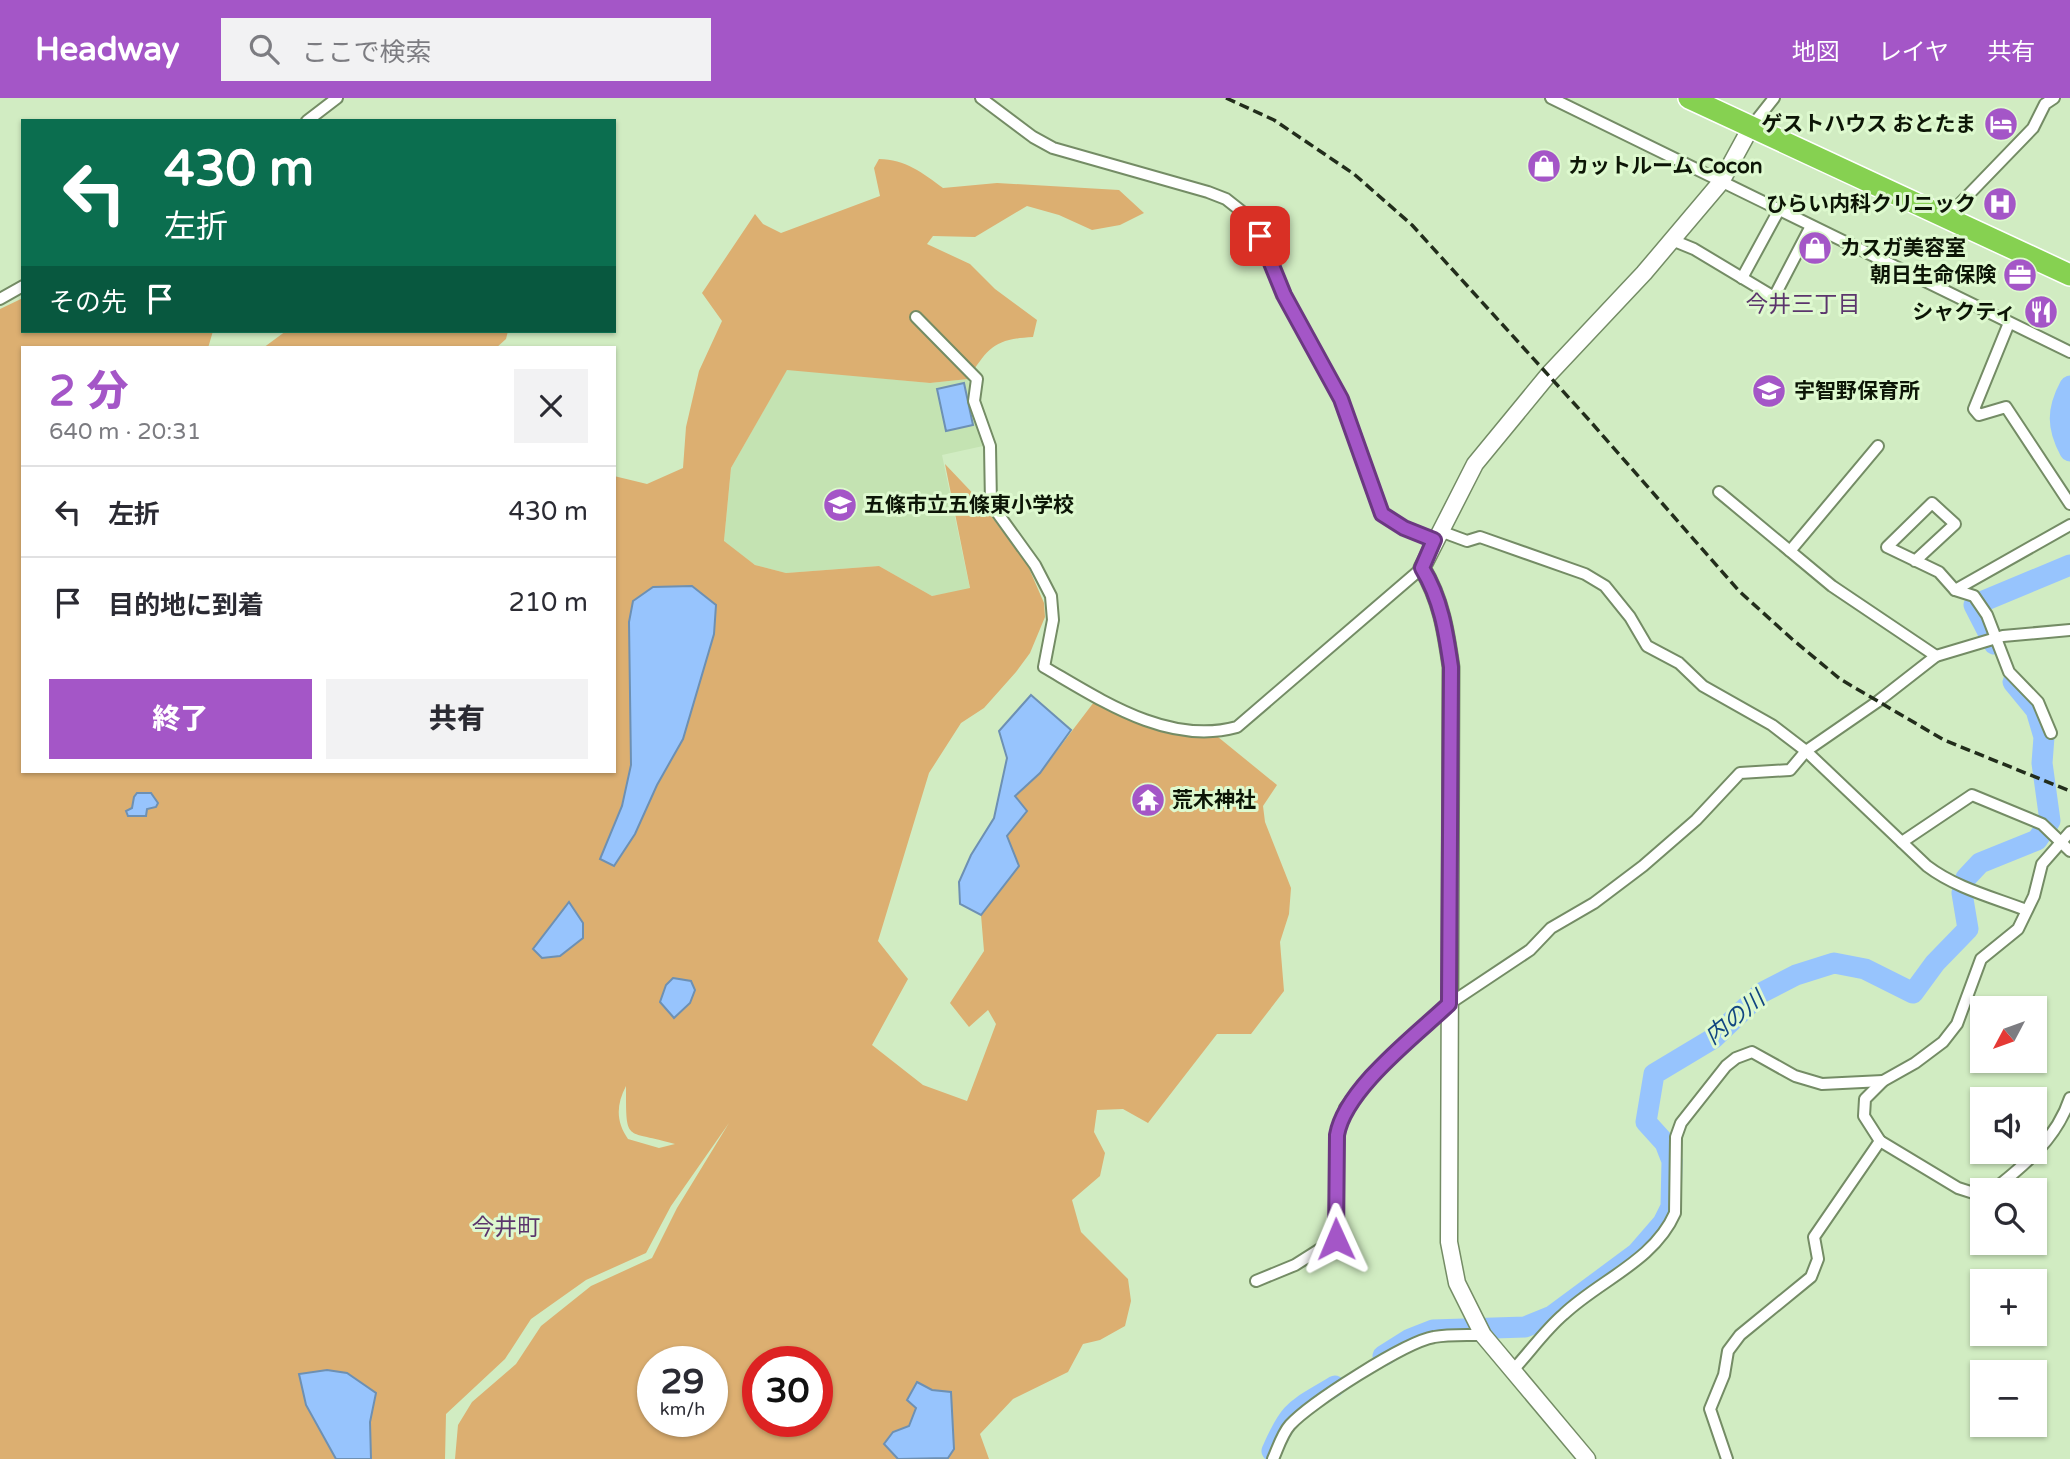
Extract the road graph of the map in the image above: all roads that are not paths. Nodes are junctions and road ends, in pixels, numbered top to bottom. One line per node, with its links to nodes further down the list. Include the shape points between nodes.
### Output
1 (337, 98): 7 (street)
2 (981, 98): 25 (street, via 1053,148 1208,192 1226,199 1250,218 1284,295 1341,399 1382,514 1404,528)
3 (1551, 98): 9 (street)
4 (1689, 98): 8 (highway)
5 (1774, 98): 8 (street)
6 (2054, 98): 11 (street, via 2045,104 2033,128)
7 (310, 119)
8 (1751, 128): 9 (street); 11 (highway)
9 (1721, 182): 10 (street); 13 (street)
10 (1779, 210): 12 (street); 15 (street)
11 (1946, 218): 14 (highway)
12 (1811, 226): 15 (street, via 1774,297); 19 (street)
13 (1672, 240): 15 (street); 25 (street, via 1549,374 1475,464)
14 (2070, 275)
15 (1742, 278)
16 (21, 287): 17 (street)
17 (0, 299)
18 (916, 317): 28 (street, via 977,379 974,401 990,446 992,504 1051,596 1053,620 1044,667 1096,698 1172,728 1207,732 1237,727)
19 (2009, 323): 20 (street); 23 (street, via 1973,409 1979,415 2006,407)
20 (2070, 352)
21 (1878, 446): 26 (street)
22 (1719, 492): 26 (street)
23 (2070, 504)
24 (2070, 525): 29 (street)
25 (1437, 536): 28 (street); 34 (street, via 1467,541 1480,537 1585,574 1605,586 1647,646 1679,663 1703,686 1772,724)
26 (1790, 551): 32 (street, via 1832,586)
27 (1915, 561): 27 (street, via 1955,524 1932,503 1887,547); 29 (street, via 1939,572)
28 (1422, 568): 39 (street, via 1446,627 1451,667)
29 (1955, 590): 31 (street, via 1974,596)
30 (2070, 630): 31 (street)
31 (1996, 638): 32 (street); 33 (street, via 2009,672 2038,702)
32 (1936, 656): 34 (street)
33 (2051, 733)
34 (1806, 751): 36 (street); 39 (street, via 1790,770 1740,773 1643,866)
35 (2070, 832): 37 (street)
36 (1902, 842): 37 (street, via 1972,795 2046,829); 38 (street, via 1942,877)
37 (2066, 848): 38 (street, via 2042,864)
38 (2026, 910): 40 (street, via 2018,929 1981,959 1957,1024 1943,1042)
39 (1449, 1004): 45 (street, via 1362,1086 1339,1121 1336,1239); 46 (street, via 1449,1242 1457,1283)
40 (1883, 1081): 42 (street, via 1865,1099 1863,1108); 47 (street, via 1822,1084 1795,1076 1752,1052 1736,1058 1681,1123 1676,1137 1675,1213 1671,1221 1635,1261 1562,1315)
41 (2070, 1098): 43 (street, via 2054,1132)
42 (1881, 1141): 44 (street); 50 (street, via 1814,1237 1818,1259 1811,1277 1740,1335 1728,1351 1710,1409)
43 (2008, 1178)
44 (1970, 1191)
45 (1256, 1281)
46 (1483, 1335): 47 (street); 48 (street, via 1433,1337 1337,1389 1288,1427)
47 (1513, 1370): 49 (street)
48 (1273, 1459)
49 (1587, 1459)
50 (1727, 1459)

